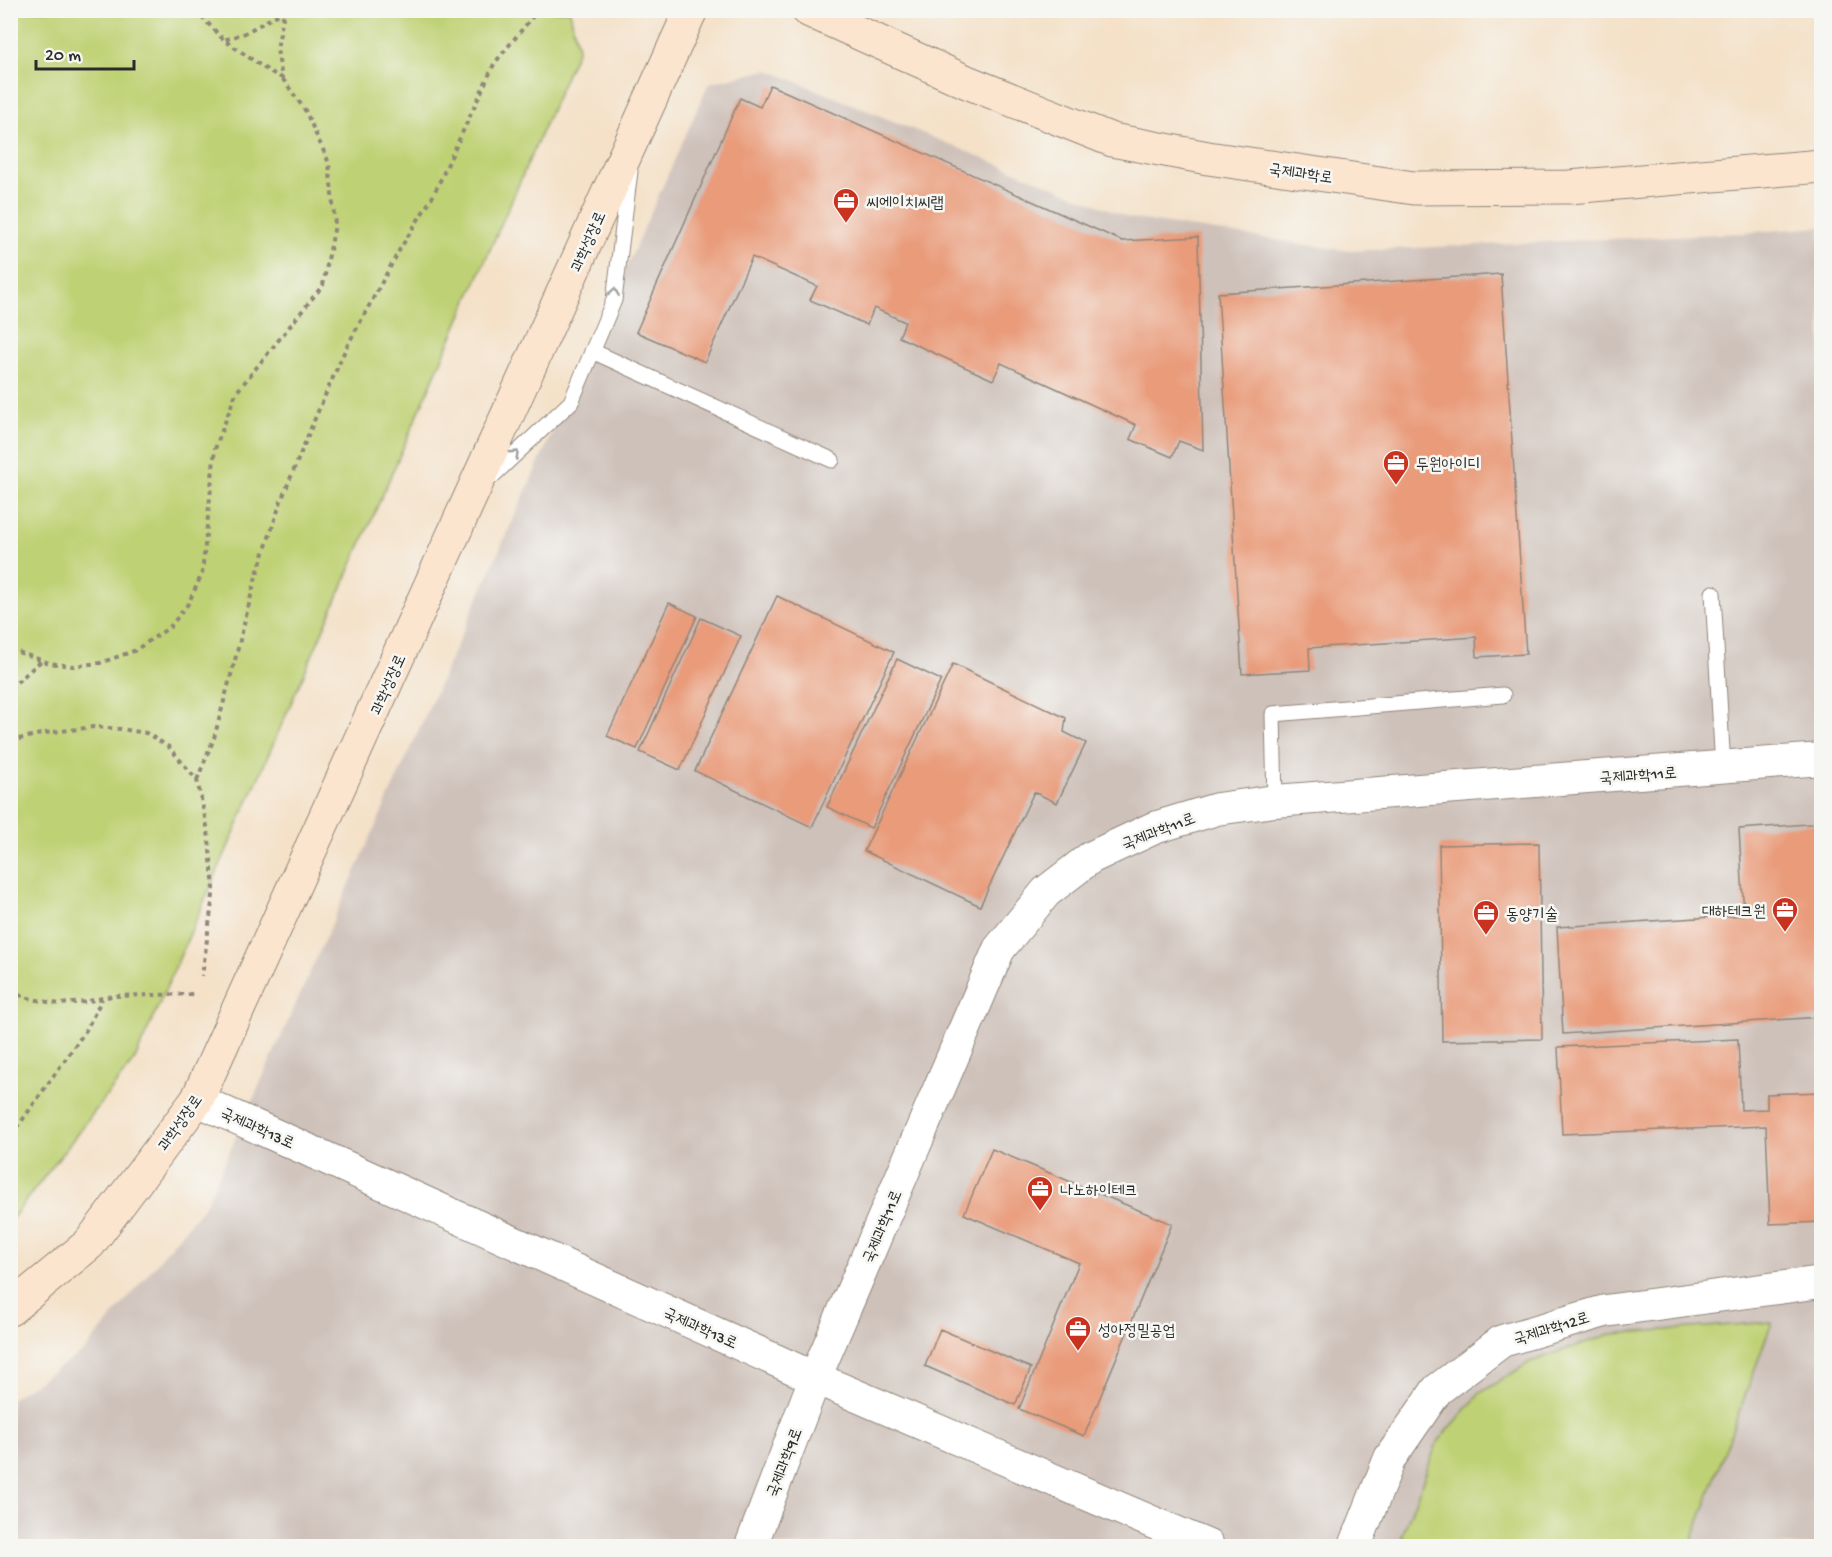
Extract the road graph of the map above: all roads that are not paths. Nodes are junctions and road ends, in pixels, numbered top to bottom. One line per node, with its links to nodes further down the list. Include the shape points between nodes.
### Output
1 (691, 10): 3 (street, 과학성장로)
2 (808, 10): 4 (street, 국제과학로, via 967,82 1112,140 1208,158 1414,188 1569,187)
3 (635, 135): 5 (lane, one-way to 3, via 614,300); 7 (street, 과학성장로)
4 (1821, 166)
5 (592, 351): 6 (lane); 7 (lane, one-way to 5, via 571,402)
6 (832, 460)
7 (472, 494): 13 (street, 과학성장로)
8 (1713, 593): 11 (lane)
9 (1503, 694): 12 (lane, via 1273,714)
10 (1821, 759): 11 (street, 국제과학11로)
11 (1723, 768): 12 (street, 국제과학11로)
12 (1275, 801): 16 (street, 국제과학11로, via 1216,809 1154,828 1090,858 1046,892 999,949)
13 (197, 1100): 15 (street, 과학성장로, via 88,1244); 16 (street, 국제과학13로)
14 (1821, 1282): 19 (street, 국제과학12로, via 1605,1311 1502,1341 1437,1390 1390,1458)
15 (10, 1309)
16 (815, 1378): 17 (street, 국제과학9로); 18 (street, 국제과학13로)
17 (751, 1546)
18 (1208, 1546)
19 (1355, 1546)

